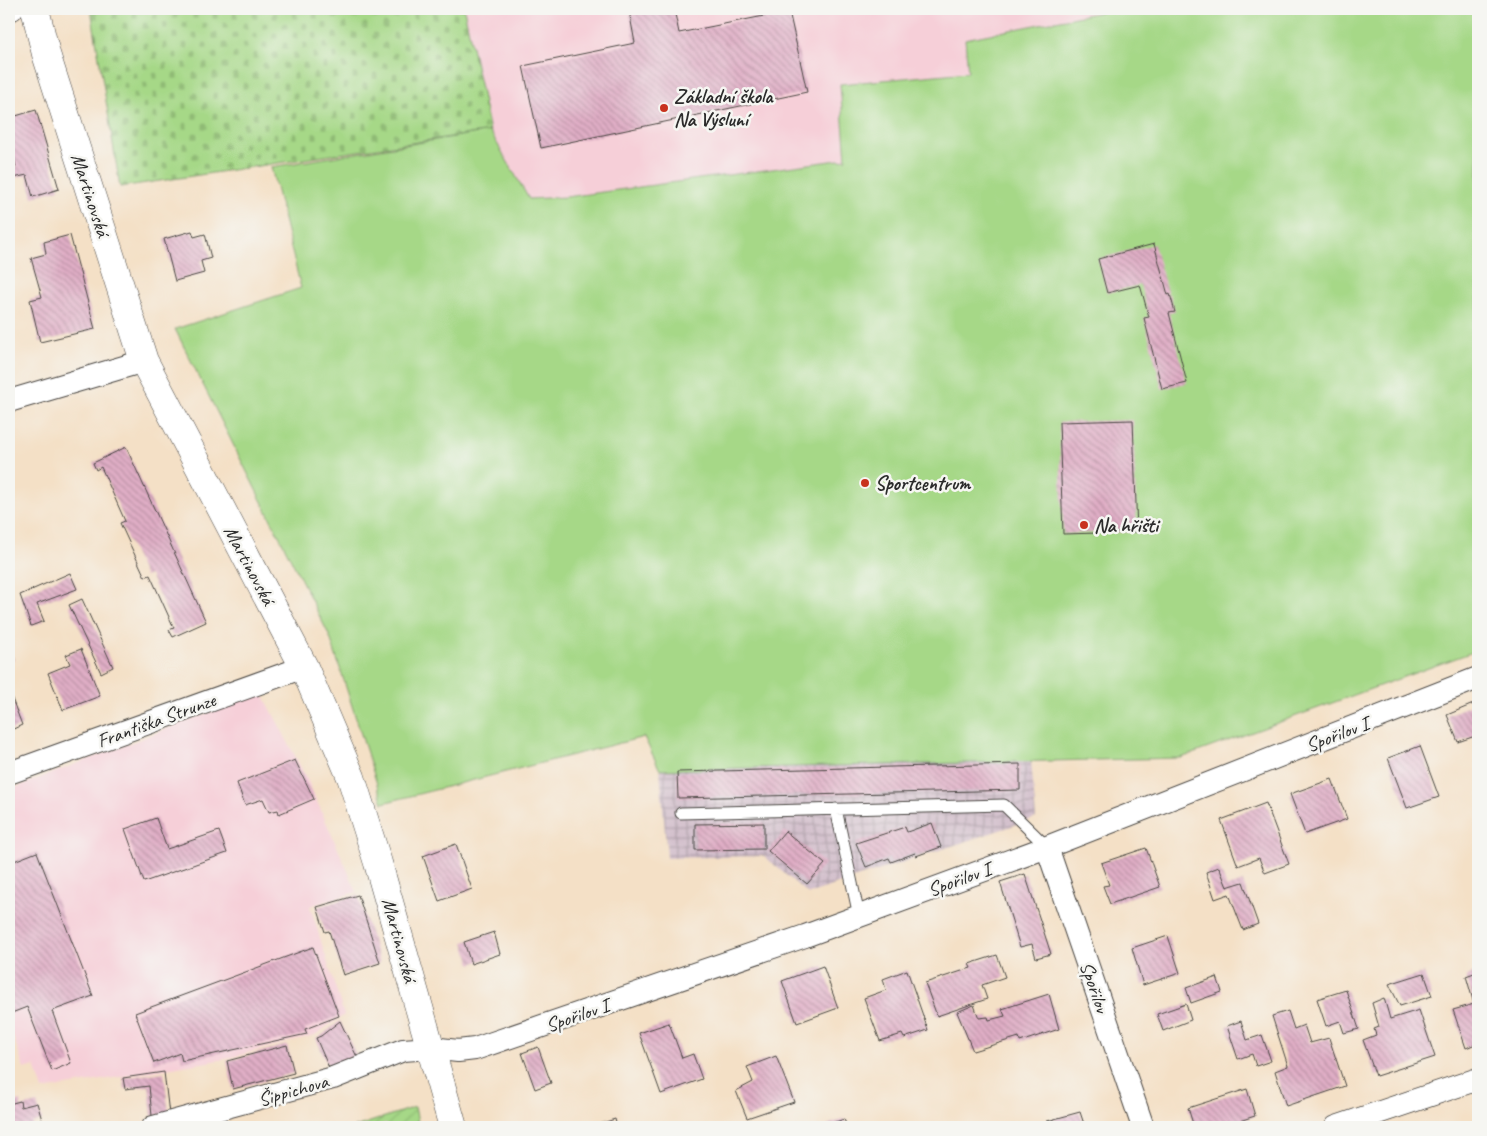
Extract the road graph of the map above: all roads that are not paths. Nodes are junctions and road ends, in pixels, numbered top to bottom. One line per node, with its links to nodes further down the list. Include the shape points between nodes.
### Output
1 (12, 9): 3 (street)
2 (35, 9): 4 (street, Martinovská, via 46,54)
3 (9, 10)
4 (144, 361): 5 (street); 6 (street, Martinovská)
5 (9, 401)
6 (304, 667): 8 (street, Františka Strunze); 13 (street, Martinovská, via 351,777)
7 (1478, 678): 11 (street, Spořilov I)
8 (9, 773)
9 (836, 809): 10 (lane); 11 (lane, via 1004,805); 12 (lane)
10 (681, 814)
11 (1047, 848): 12 (street, Spořilov I); 17 (street, Spořilov)
12 (859, 916): 13 (street, Spořilov I, via 475,1050)
13 (431, 1048): 15 (street, Šippichova, via 403,1050 334,1078); 16 (street, Martinovská)
14 (1478, 1079): 18 (street)
15 (153, 1127)
16 (453, 1127)
17 (1143, 1127)
18 (1336, 1127)

